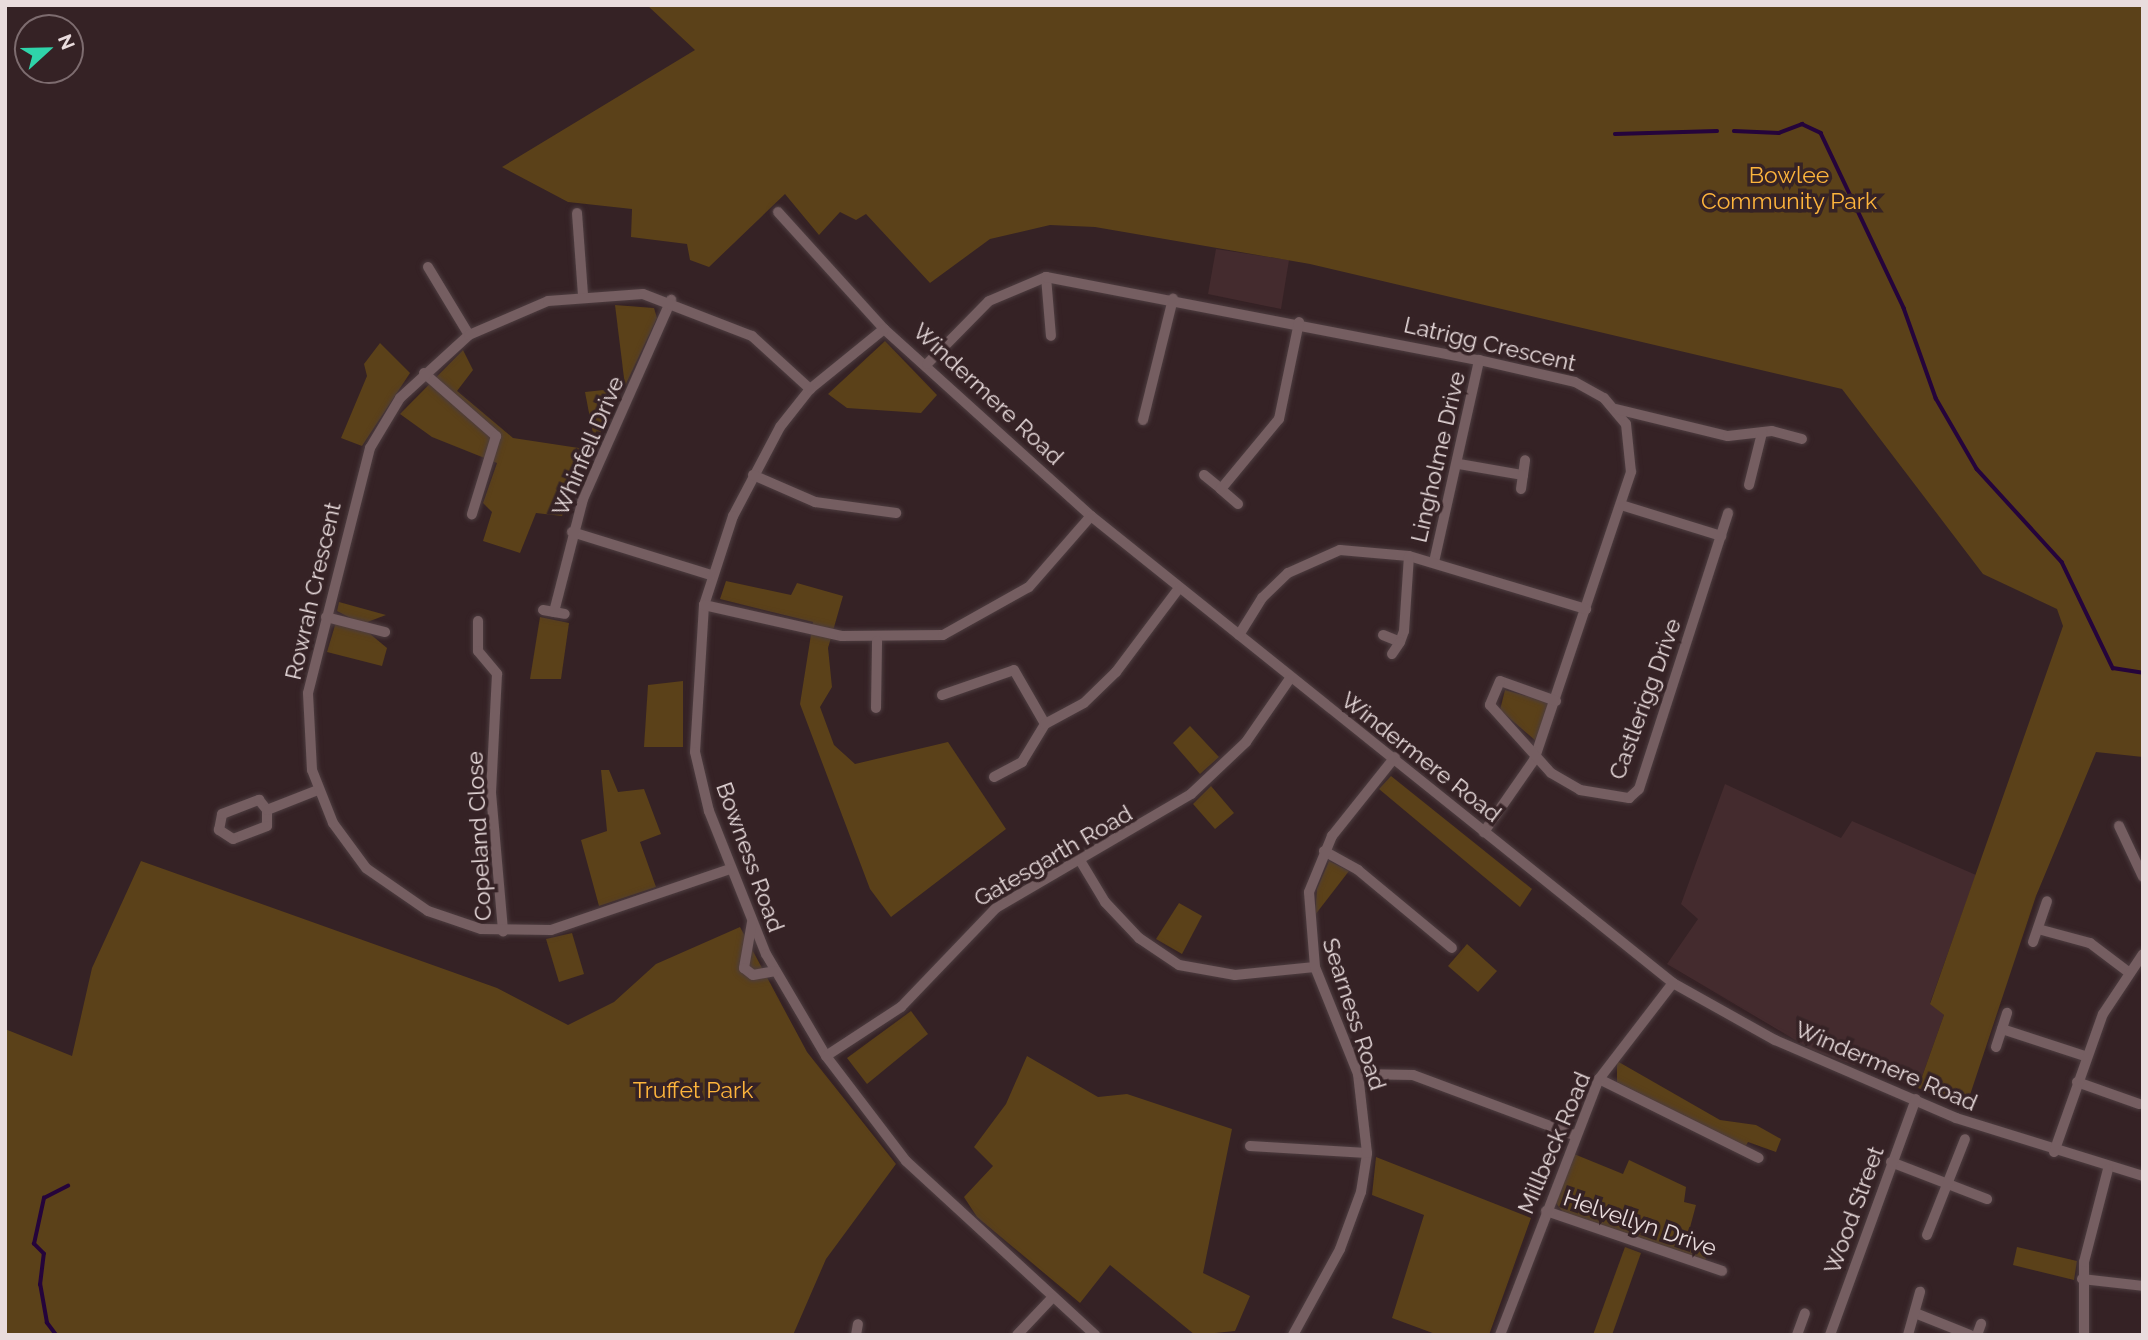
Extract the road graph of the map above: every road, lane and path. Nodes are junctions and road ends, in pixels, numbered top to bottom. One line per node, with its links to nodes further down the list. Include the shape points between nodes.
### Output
1 (778, 212): 9 (street, Windermere Road)
2 (577, 213): 5 (street)
3 (428, 267): 10 (street)
4 (1046, 277): 6 (street, Latrigg Crescent); 11 (street); 13 (street, via 989,301)
5 (583, 295): 7 (street, Rowrah Crescent); 10 (street, Rowrah Crescent, via 520,310)
6 (1173, 299): 8 (street, Latrigg Crescent); 17 (street)
7 (671, 300): 15 (street, Rowrah Crescent, via 752,336); 34 (street, Whinfell Drive)
8 (1299, 322): 12 (street, Latrigg Crescent); 26 (street, via 1279,419)
9 (884, 329): 13 (street, Windermere Road); 15 (street, Bowness Road)
10 (469, 335): 14 (street, Rowrah Crescent)
11 (1051, 336)
12 (1479, 360): 16 (street, Latrigg Crescent, via 1575,382); 21 (street, Lingholme Drive)
13 (927, 364): 33 (street, Windermere Road)
14 (424, 373): 32 (street, via 496,436); 45 (street, Rowrah Crescent, via 370,448)
15 (810, 389): 22 (street, Bowness Road)
16 (1616, 409): 18 (street, Latrigg Crescent, via 1728,436); 29 (street, via 1626,424 1631,472)
17 (1143, 420)
18 (1762, 433): 19 (street, Latrigg Crescent); 25 (street)
19 (1802, 439)
20 (1525, 460): 24 (street)
21 (1459, 464): 24 (street); 37 (street, Lingholme Drive)
22 (753, 475): 30 (street, via 815,502); 38 (street, Bowness Road)
23 (1204, 475): 26 (street)
24 (1523, 475): 27 (street)
25 (1749, 485)
26 (1221, 489): 28 (street)
27 (1521, 489)
28 (1238, 504)
29 (1621, 505): 35 (street); 41 (street)
30 (896, 513)
31 (1728, 513): 35 (street, Castlerigg Drive)
32 (472, 514)
33 (1091, 516): 39 (street, Windermere Road); 50 (street, via 1029,587 989,614 943,635)
34 (572, 532): 38 (street); 43 (street, Whinfell Drive)
35 (1721, 536): 59 (street, Castlerigg Drive, via 1639,789 1615,799 1580,790)
36 (1409, 556): 37 (street); 48 (street, via 1340,550 1288,573 1262,598); 51 (street)
37 (1434, 562): 41 (street)
38 (712, 575): 40 (street, Bowness Road)
39 (1179, 588): 48 (street, Windermere Road); 57 (street, via 1116,672 1084,703)
40 (704, 605): 50 (street); 69 (street, Bowness Road, via 695,752)
41 (1586, 609): 55 (street)
42 (543, 610): 43 (street)
43 (554, 612): 44 (street)
44 (565, 614)
45 (326, 617): 47 (street); 61 (street, Rowrah Crescent, via 307,717)
46 (478, 621): 74 (street, Copeland Close, via 478,651 497,674 491,793)
47 (386, 632)
48 (1239, 635): 53 (street, Windermere Road)
49 (1383, 635): 51 (street)
50 (877, 641): 56 (street)
51 (1400, 642): 52 (street)
52 (1392, 654)
53 (1289, 680): 58 (street, Windermere Road); 68 (street, Gatesgarth Road, via 1225,766)
54 (943, 695): 57 (street, via 1014,670)
55 (1556, 701): 59 (street); 59 (street, Castlerigg Drive, via 1500,681 1490,705)
56 (876, 708)
57 (1045, 724): 60 (street, via 1022,762)
58 (1395, 757): 64 (street, Windermere Road); 66 (street, Searness Road)
59 (1534, 760): 64 (street)
60 (994, 777)
61 (318, 790): 62 (street); 74 (street, Rowrah Crescent, via 349,847 390,888 463,924)
62 (267, 810): 62 (street, via 267,826 233,839 219,830 222,814 259,800)
63 (2119, 826): 67 (street)
64 (1484, 832): 81 (street, Windermere Road)
65 (2143, 846): 67 (street)
66 (1324, 851): 76 (street, via 1358,870); 78 (street, Searness Road, via 1309,892)
67 (2131, 852): 70 (street)
68 (1081, 862): 78 (street, via 1105,902 1139,938 1179,964 1236,975); 85 (street, Gatesgarth Road, via 996,908 901,1007)
69 (730, 869): 72 (street, Bowness Road); 74 (street, Rowrah Crescent, via 586,922)
70 (2143, 877)
71 (2047, 901): 73 (street)
72 (752, 922): 79 (street, Bowness Road); 79 (street, via 744,968 753,975)
73 (2038, 929): 75 (street); 80 (street, via 2090,943)
74 (503, 931)
75 (2033, 942)
76 (1452, 948)
77 (2143, 954): 80 (street)
78 (1315, 967): 87 (street, Searness Road)
79 (776, 971): 85 (street, Bowness Road)
80 (2127, 971): 86 (street)
81 (1673, 983): 88 (street, Millbeck Road); 90 (street, Windermere Road, via 1775,1040)
82 (2007, 1013): 83 (street)
83 (2002, 1029): 84 (street); 86 (street)
84 (1996, 1046)
85 (826, 1056): 109 (street, Bowness Road, via 906,1161)
86 (2085, 1056): 89 (street)
87 (1358, 1074): 92 (street, via 1413,1075); 96 (street, Searness Road)
88 (1599, 1079): 92 (street, Millbeck Road); 97 (street)
89 (2077, 1082): 91 (street); 95 (street)
90 (1916, 1099): 95 (street, Windermere Road); 98 (street, Wood Street)
91 (2139, 1104)
92 (1574, 1135): 103 (street, Millbeck Road)
93 (1965, 1139): 101 (street)
94 (1250, 1146): 96 (street)
95 (2054, 1152): 99 (street, Windermere Road)
96 (1367, 1153): 115 (street, Searness Road, via 1361,1192 1340,1249)
97 (1759, 1158)
98 (1891, 1162): 101 (street); 117 (street, Wood Street)
99 (2108, 1169): 100 (street, Windermere Road); 106 (street)
100 (2143, 1176)
101 (1945, 1185): 102 (street); 104 (street)
102 (1987, 1199)
103 (1546, 1211): 105 (street, Helvellyn Drive); 112 (street, Millbeck Road)
104 (1927, 1234)
105 (1721, 1271)
106 (2082, 1279): 107 (street); 120 (street)
107 (2143, 1286)
108 (1920, 1292): 111 (street)
109 (1051, 1299): 113 (street); 114 (street, Bowness Road)
110 (1805, 1313): 116 (street)
111 (1915, 1313): 118 (street); 119 (street)
112 (1501, 1334)
113 (1017, 1335)
114 (1095, 1335)
115 (1293, 1335)
116 (1797, 1335)
117 (1830, 1335)
118 (1908, 1335)
119 (1970, 1335)
120 (2084, 1335)

